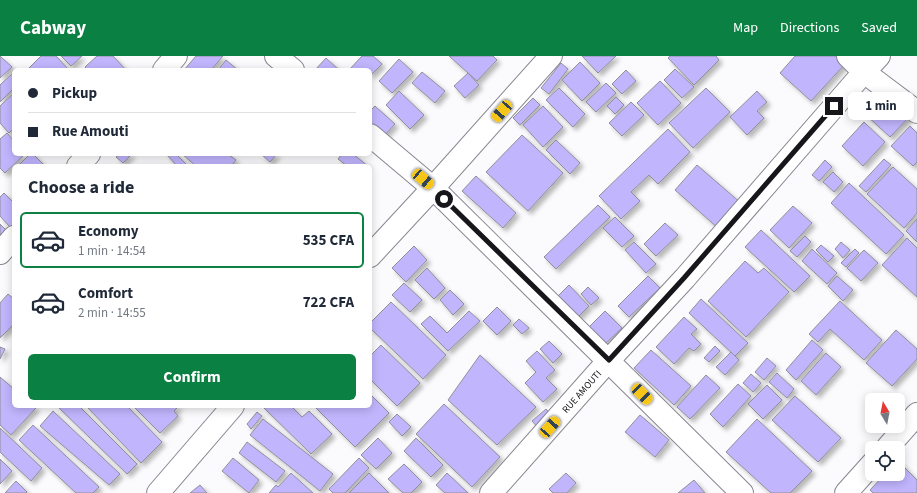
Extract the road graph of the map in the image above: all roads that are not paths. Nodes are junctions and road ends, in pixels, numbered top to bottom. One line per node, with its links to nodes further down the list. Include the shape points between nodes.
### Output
1 (176, 56): 6 (street)
2 (276, 56): 7 (street)
3 (551, 56): 13 (street)
4 (848, 56): 8 (street)
5 (879, 56): 8 (street, RUE AMOUTI)
6 (166, 68)
7 (291, 68)
8 (864, 72): 9 (street); 17 (street, RUE AMOUTI, via 690,272)
9 (917, 112)
10 (372, 137): 13 (street)
11 (87, 156): 12 (street)
12 (80, 164)
13 (433, 188): 16 (street); 17 (street)
14 (12, 239): 15 (street)
15 (0, 253)
16 (372, 254)
17 (609, 360): 23 (street, RUE AMOUTI); 24 (street)
18 (232, 408): 22 (street)
19 (917, 414): 20 (street)
20 (893, 441)
21 (865, 472): 25 (street)
22 (158, 493)
23 (491, 493)
24 (742, 493)
25 (846, 493)

